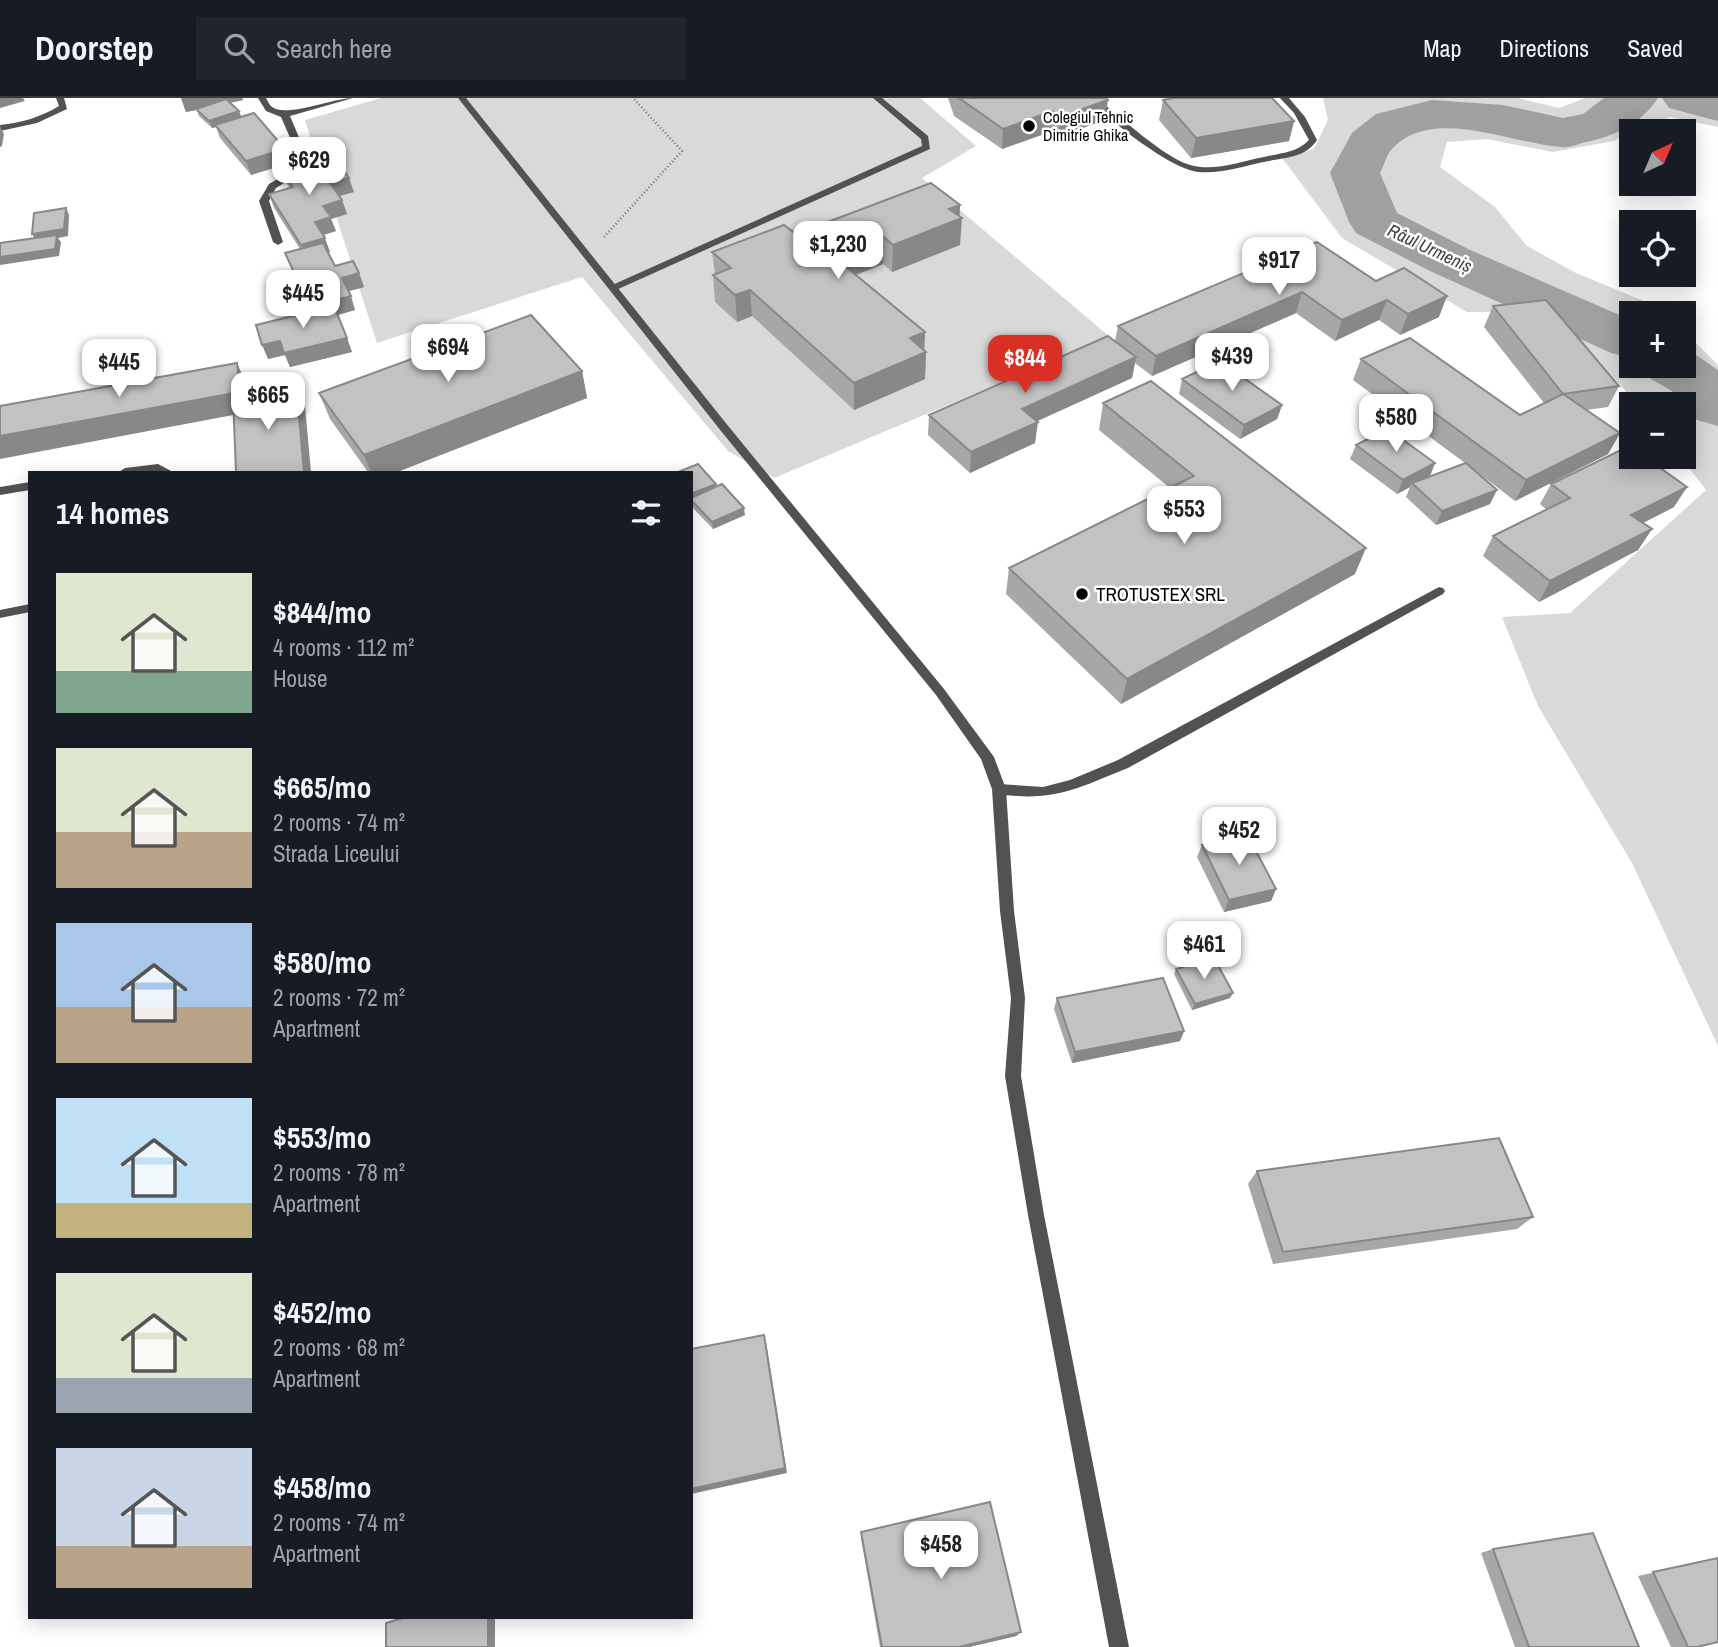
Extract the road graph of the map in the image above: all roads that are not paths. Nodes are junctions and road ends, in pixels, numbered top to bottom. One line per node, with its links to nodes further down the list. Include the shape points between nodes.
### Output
1 (60, 98): 9 (street, via 64,107 51,116)
2 (262, 98): 8 (street, via 269,109)
3 (349, 98): 8 (street)
4 (462, 98): 11 (street)
5 (877, 98): 11 (street, via 925,138 927,147)
6 (1091, 98): 7 (street, via 1173,159 1189,168 1206,169 1293,154 1309,147 1313,140 1306,124)
7 (1284, 98)
8 (285, 115): 10 (street, via 307,166 272,186 264,201)
9 (0, 128)
10 (278, 242)
11 (613, 288): 19 (street, via 940,692 987,757)
12 (133, 471): 13 (street)
13 (165, 471)
14 (28, 486): 15 (street)
15 (0, 491)
16 (1439, 591): 19 (street, via 1123,764 1043,792)
17 (28, 608): 18 (street)
18 (0, 614)
19 (999, 789): 20 (street, via 1018,998 1013,1076 1035,1215)
20 (1119, 1647)

